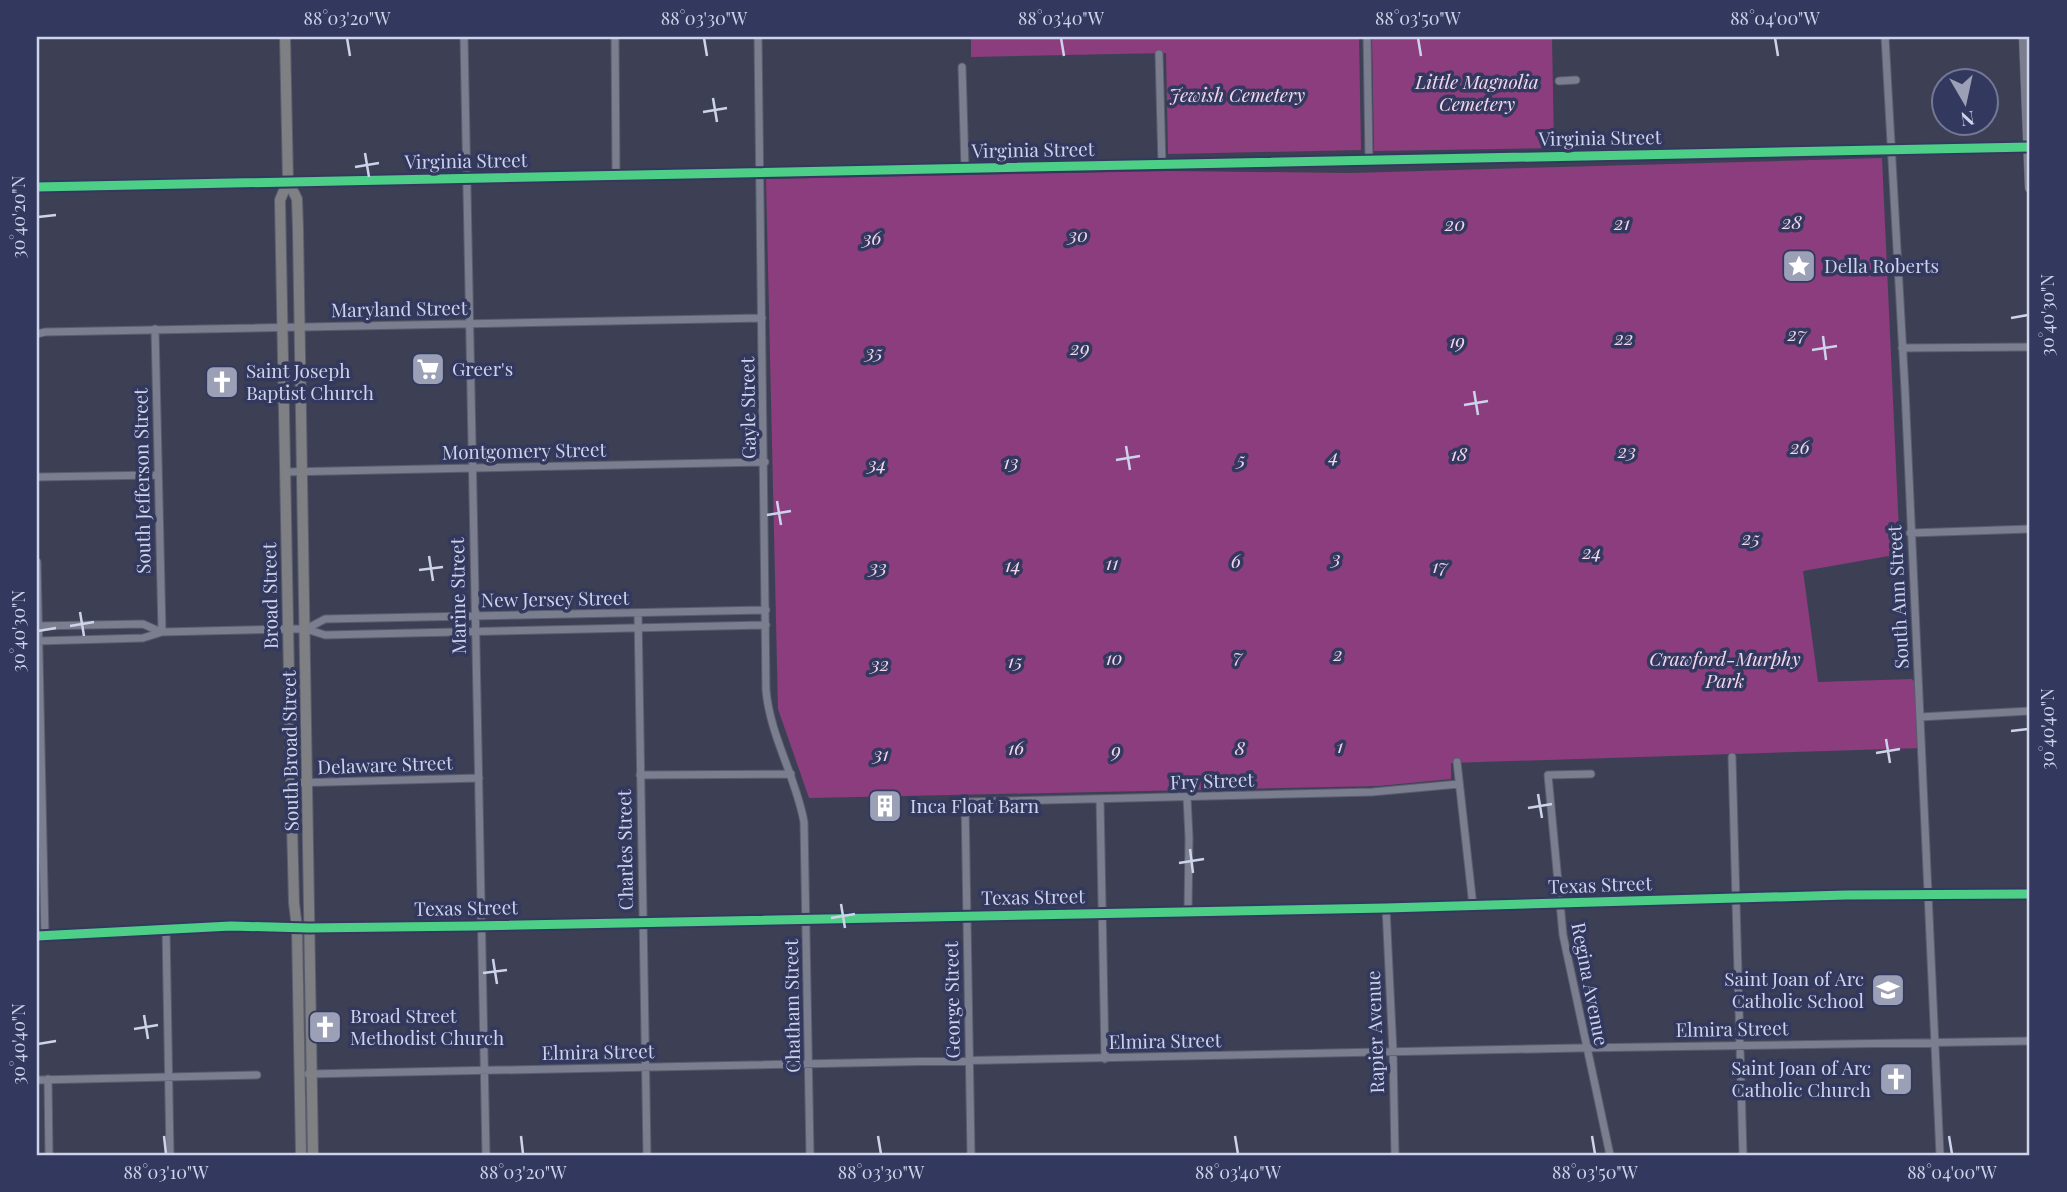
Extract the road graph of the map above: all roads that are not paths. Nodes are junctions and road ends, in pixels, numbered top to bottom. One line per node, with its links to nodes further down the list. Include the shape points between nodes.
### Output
1 (285, 37): 20 (main road, Broad Street)
2 (464, 37): 19 (street, Marine Street)
3 (615, 37): 18 (street)
4 (758, 37): 17 (street, Gayle Street)
5 (1367, 37): 14 (street)
6 (1885, 37): 13 (street, South Ann Street)
7 (2024, 37): 12 (street)
8 (1159, 54): 15 (street)
9 (962, 67): 16 (street)
10 (1576, 80): 11 (street)
11 (1559, 81)
12 (2029, 147): 13 (street, Virginia Street); 22 (street)
13 (1890, 149): 14 (street, Virginia Street); 30 (street, South Ann Street)
14 (1369, 160): 15 (street, Virginia Street)
15 (1162, 165): 16 (street, Virginia Street)
16 (965, 169): 17 (street, Virginia Street)
17 (760, 172): 18 (street, Virginia Street); 23 (street, Gayle Street)
18 (615, 174): 19 (street, Virginia Street)
19 (467, 179): 20 (street, Virginia Street); 24 (street, Marine Street)
20 (288, 181): 21 (street, Virginia Street); 25 (main road, Broad Street, via 280,200); 26 (main road, South Broad Street, via 297,199)
21 (37, 187)
22 (2030, 188)
23 (762, 318): 24 (street, Maryland Street); 31 (street, Gayle Street)
24 (469, 324): 26 (street, Maryland Street); 32 (street, Marine Street)
25 (282, 326): 26 (street, Maryland Street); 27 (street, Maryland Street); 33 (main road, Broad Street)
26 (300, 326): 34 (main road, South Broad Street)
27 (155, 329): 28 (street, Maryland Street); 35 (street, South Jefferson Street)
28 (37, 334)
29 (2030, 347): 30 (street)
30 (1902, 348): 38 (street, South Ann Street)
31 (765, 462): 32 (street, Montgomery Street); 40 (street, Gayle Street)
32 (471, 468): 34 (street, Montgomery Street); 42 (street, Marine Street)
33 (285, 472): 34 (street, Montgomery Street); 46 (main road, Broad Street)
34 (303, 472): 47 (main road, South Broad Street)
35 (157, 475): 36 (street); 48 (street, South Jefferson Street)
36 (37, 477)
37 (2030, 529): 38 (street)
38 (1910, 533): 52 (street, South Ann Street)
39 (37, 562): 44 (street)
40 (766, 610): 41 (street, New Jersey Street); 43 (street, Gayle Street)
41 (638, 613): 42 (street, New Jersey Street); 45 (street, Charles Street)
42 (474, 616): 47 (street, New Jersey Street, via 325,619); 49 (street, Marine Street)
43 (766, 625): 45 (street, New Jersey Street); 57 (street, Gayle Street, via 767,709)
44 (38, 626): 48 (street, New Jersey Street, via 143,624); 50 (street)
45 (638, 627): 49 (street, New Jersey Street); 59 (street, Charles Street)
46 (288, 629): 47 (street, New Jersey Street); 48 (street, New Jersey Street); 54 (main road, Broad Street)
47 (306, 629): 49 (street, New Jersey Street, via 325,635); 53 (main road, South Broad Street)
48 (162, 632): 50 (street, New Jersey Street, via 143,638)
49 (475, 633): 60 (street, Marine Street)
50 (38, 641): 82 (street)
51 (2030, 711): 52 (street)
52 (1920, 717): 68 (street, South Ann Street)
53 (307, 719): 54 (street); 62 (main road, South Broad Street)
54 (290, 720): 61 (main road, Broad Street)
55 (1732, 757): 69 (street)
56 (1457, 762): 63 (street)
57 (792, 774): 59 (street); 76 (street, Chatham Street, via 804,822)
58 (1591, 774): 70 (street, Regina Avenue, via 1548,775)
59 (640, 775): 77 (street, Charles Street)
60 (479, 778): 62 (street, Delaware Street); 78 (street, Marine Street)
61 (291, 783): 62 (street, Delaware Street); 79 (main road, Broad Street)
62 (309, 783): 80 (main road, South Broad Street)
63 (1459, 784): 64 (street, Fry Street, via 1372,792); 71 (street)
64 (1187, 797): 65 (street, Fry Street); 73 (street)
65 (1100, 800): 66 (street, Fry Street); 74 (street)
66 (965, 802): 75 (street, George Street)
67 (2030, 894): 68 (street, Texas Street)
68 (1928, 895): 69 (street, Texas Street); 84 (street, South Ann Street)
69 (1737, 898): 70 (street, Texas Street); 85 (street)
70 (1561, 904): 71 (street, Texas Street); 86 (street, Regina Avenue)
71 (1472, 906): 72 (street, Texas Street)
72 (1386, 908): 73 (street, Texas Street); 87 (street, Rapier Avenue)
73 (1188, 912): 74 (street, Texas Street)
74 (1102, 913): 75 (street, Texas Street); 88 (street)
75 (967, 915): 76 (street, Texas Street); 89 (street, George Street)
76 (806, 918): 77 (street, Texas Street); 90 (street, Chatham Street)
77 (642, 922): 78 (street, Texas Street); 91 (street, Charles Street)
78 (482, 926): 80 (street, Texas Street); 92 (street, Marine Street)
79 (297, 928): 80 (street, Texas Street); 81 (street, Texas Street); 93 (main road, Broad Street)
80 (309, 928): 94 (main road, South Broad Street)
81 (166, 929): 82 (street, Texas Street); 96 (street)
82 (41, 936)
83 (2030, 1041): 84 (street, Elmira Street)
84 (1934, 1042): 85 (street, Elmira Street); 110 (street, South Ann Street)
85 (1740, 1045): 86 (street, Elmira Street); 109 (street)
86 (1586, 1048): 87 (street, Elmira Street); 108 (street, Regina Avenue)
87 (1393, 1052): 88 (street, Elmira Street); 107 (street, Rapier Avenue)
88 (1105, 1059): 89 (street, Elmira Street)
89 (969, 1061): 90 (street, Elmira Street); 106 (street, George Street)
90 (808, 1064): 91 (street, Elmira Street); 105 (street, Chatham Street)
91 (645, 1067): 92 (street, Elmira Street); 104 (street, Charles Street)
92 (485, 1071): 94 (street, Elmira Street); 103 (street, Marine Street)
93 (300, 1074): 94 (street, Elmira Street); 101 (main road, Broad Street)
94 (312, 1074): 102 (main road, South Broad Street)
95 (257, 1075): 96 (street)
96 (168, 1077): 97 (street); 100 (street)
97 (48, 1079): 98 (street); 99 (street)
98 (37, 1080)
99 (49, 1155)
100 (170, 1155)
101 (301, 1155)
102 (313, 1155)
103 (486, 1155)
104 (647, 1155)
105 (810, 1155)
106 (971, 1155)
107 (1395, 1155)
108 (1609, 1155)
109 (1743, 1155)
110 (1940, 1155)

